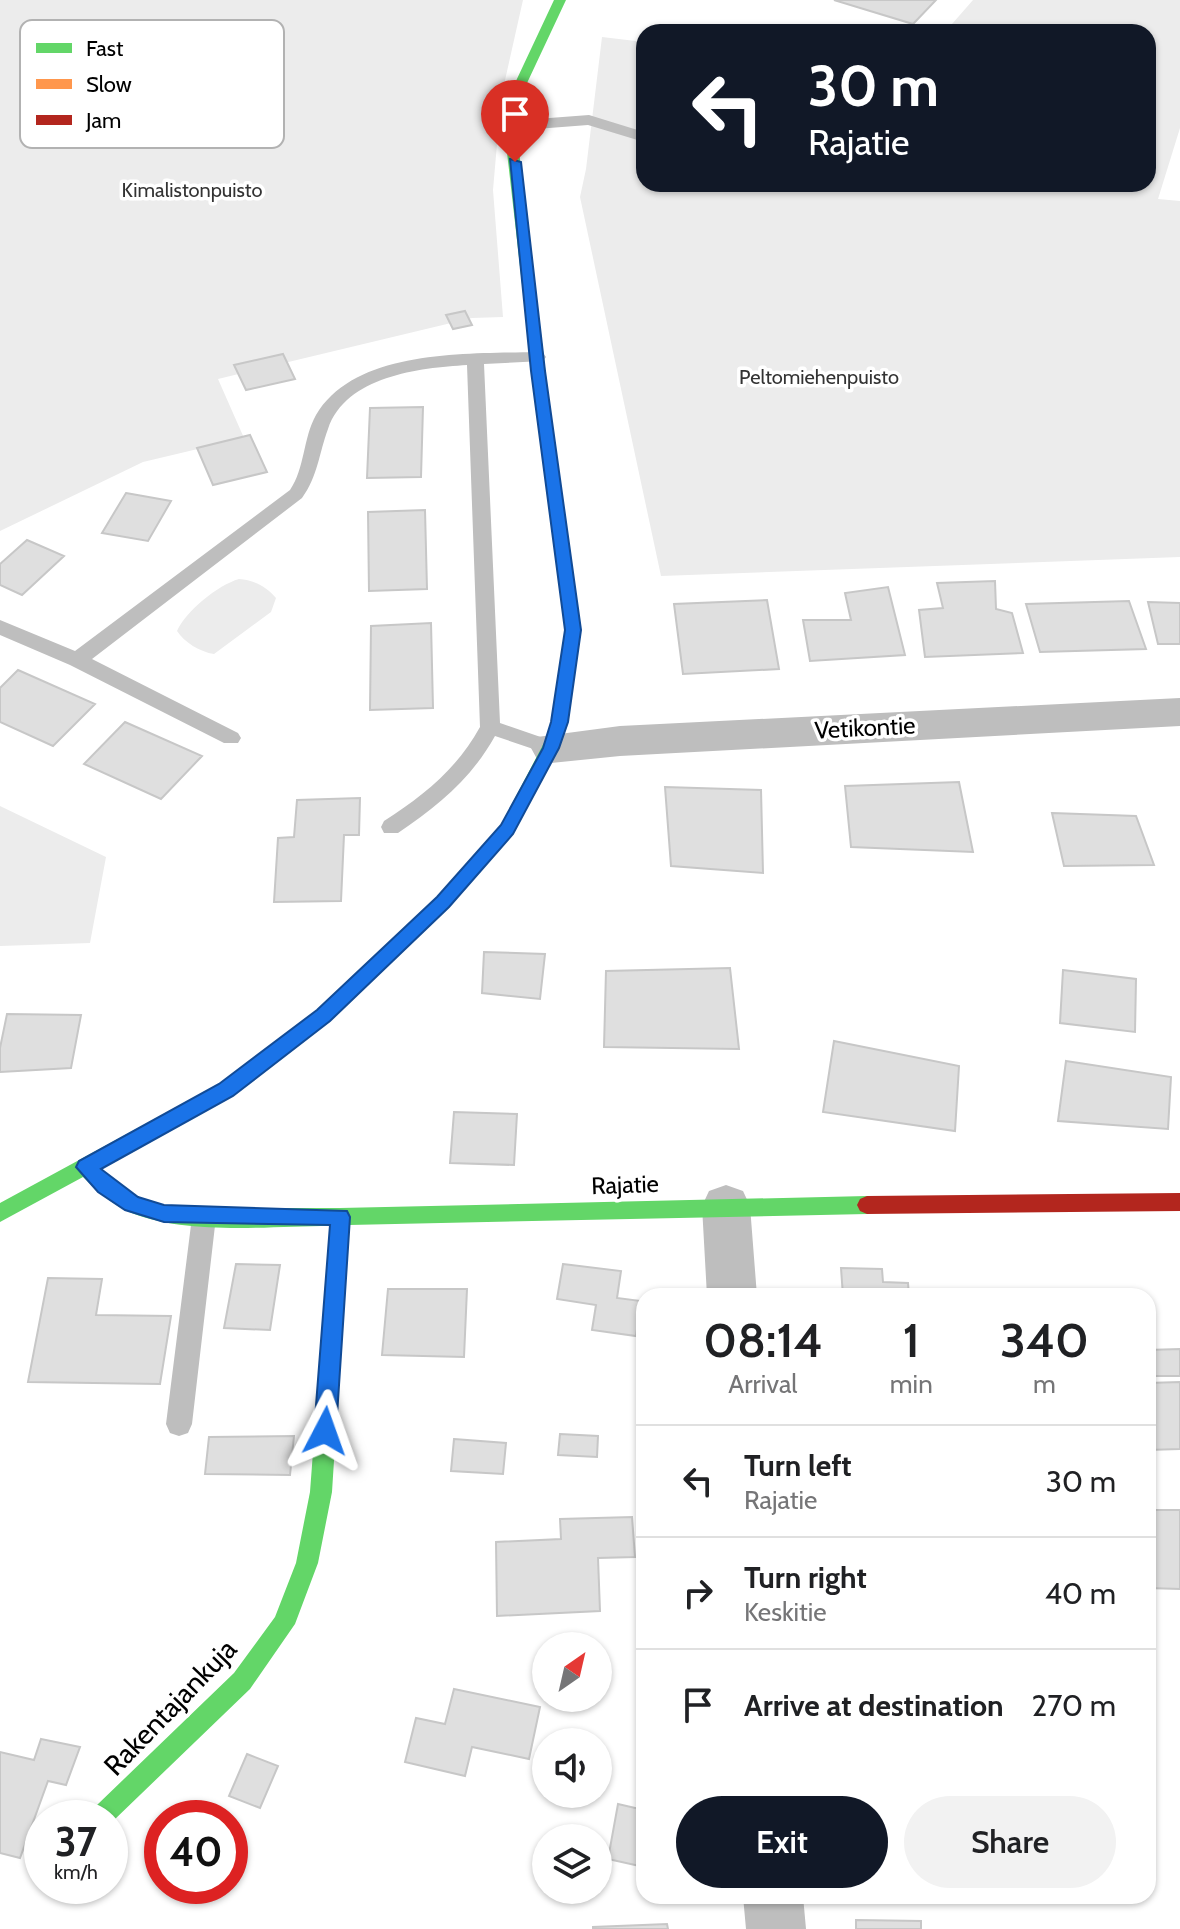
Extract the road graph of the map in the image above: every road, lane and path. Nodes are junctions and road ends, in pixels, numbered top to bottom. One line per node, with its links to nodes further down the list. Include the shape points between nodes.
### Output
1 (560, 0): 2 (street, via 514,98)
2 (510, 126): 3 (lane, via 589,120); 4 (street)
3 (636, 135)
4 (537, 357): 5 (lane); 11 (street, via 573,630 560,722)
5 (475, 359): 7 (lane, via 392,369 346,391 328,410 296,494); 9 (lane)
6 (0, 627): 7 (lane)
7 (77, 660): 10 (lane)
8 (1180, 712): 11 (street, Vetikontie)
9 (490, 727): 11 (lane); 12 (lane, via 475,757 440,795)
10 (231, 738)
11 (551, 748): 13 (street, via 507,829 443,902 323,1015 226,1090)
12 (391, 827)
13 (86, 1167): 16 (street); 17 (street, Rajatie, via 132,1204 164,1214)
14 (1180, 1202): 15 (street, Rajatie)
15 (726, 1206): 18 (street, Rajatie); 19 (street)
16 (0, 1213)
17 (204, 1217): 18 (street, Rajatie); 20 (lane)
18 (340, 1217): 21 (street, Rakentajankuja, via 321,1492 307,1563 284,1624 242,1681)
19 (731, 1288)
20 (179, 1424)
21 (118, 1800)
22 (774, 1904): 23 (street)
23 (776, 1929)

